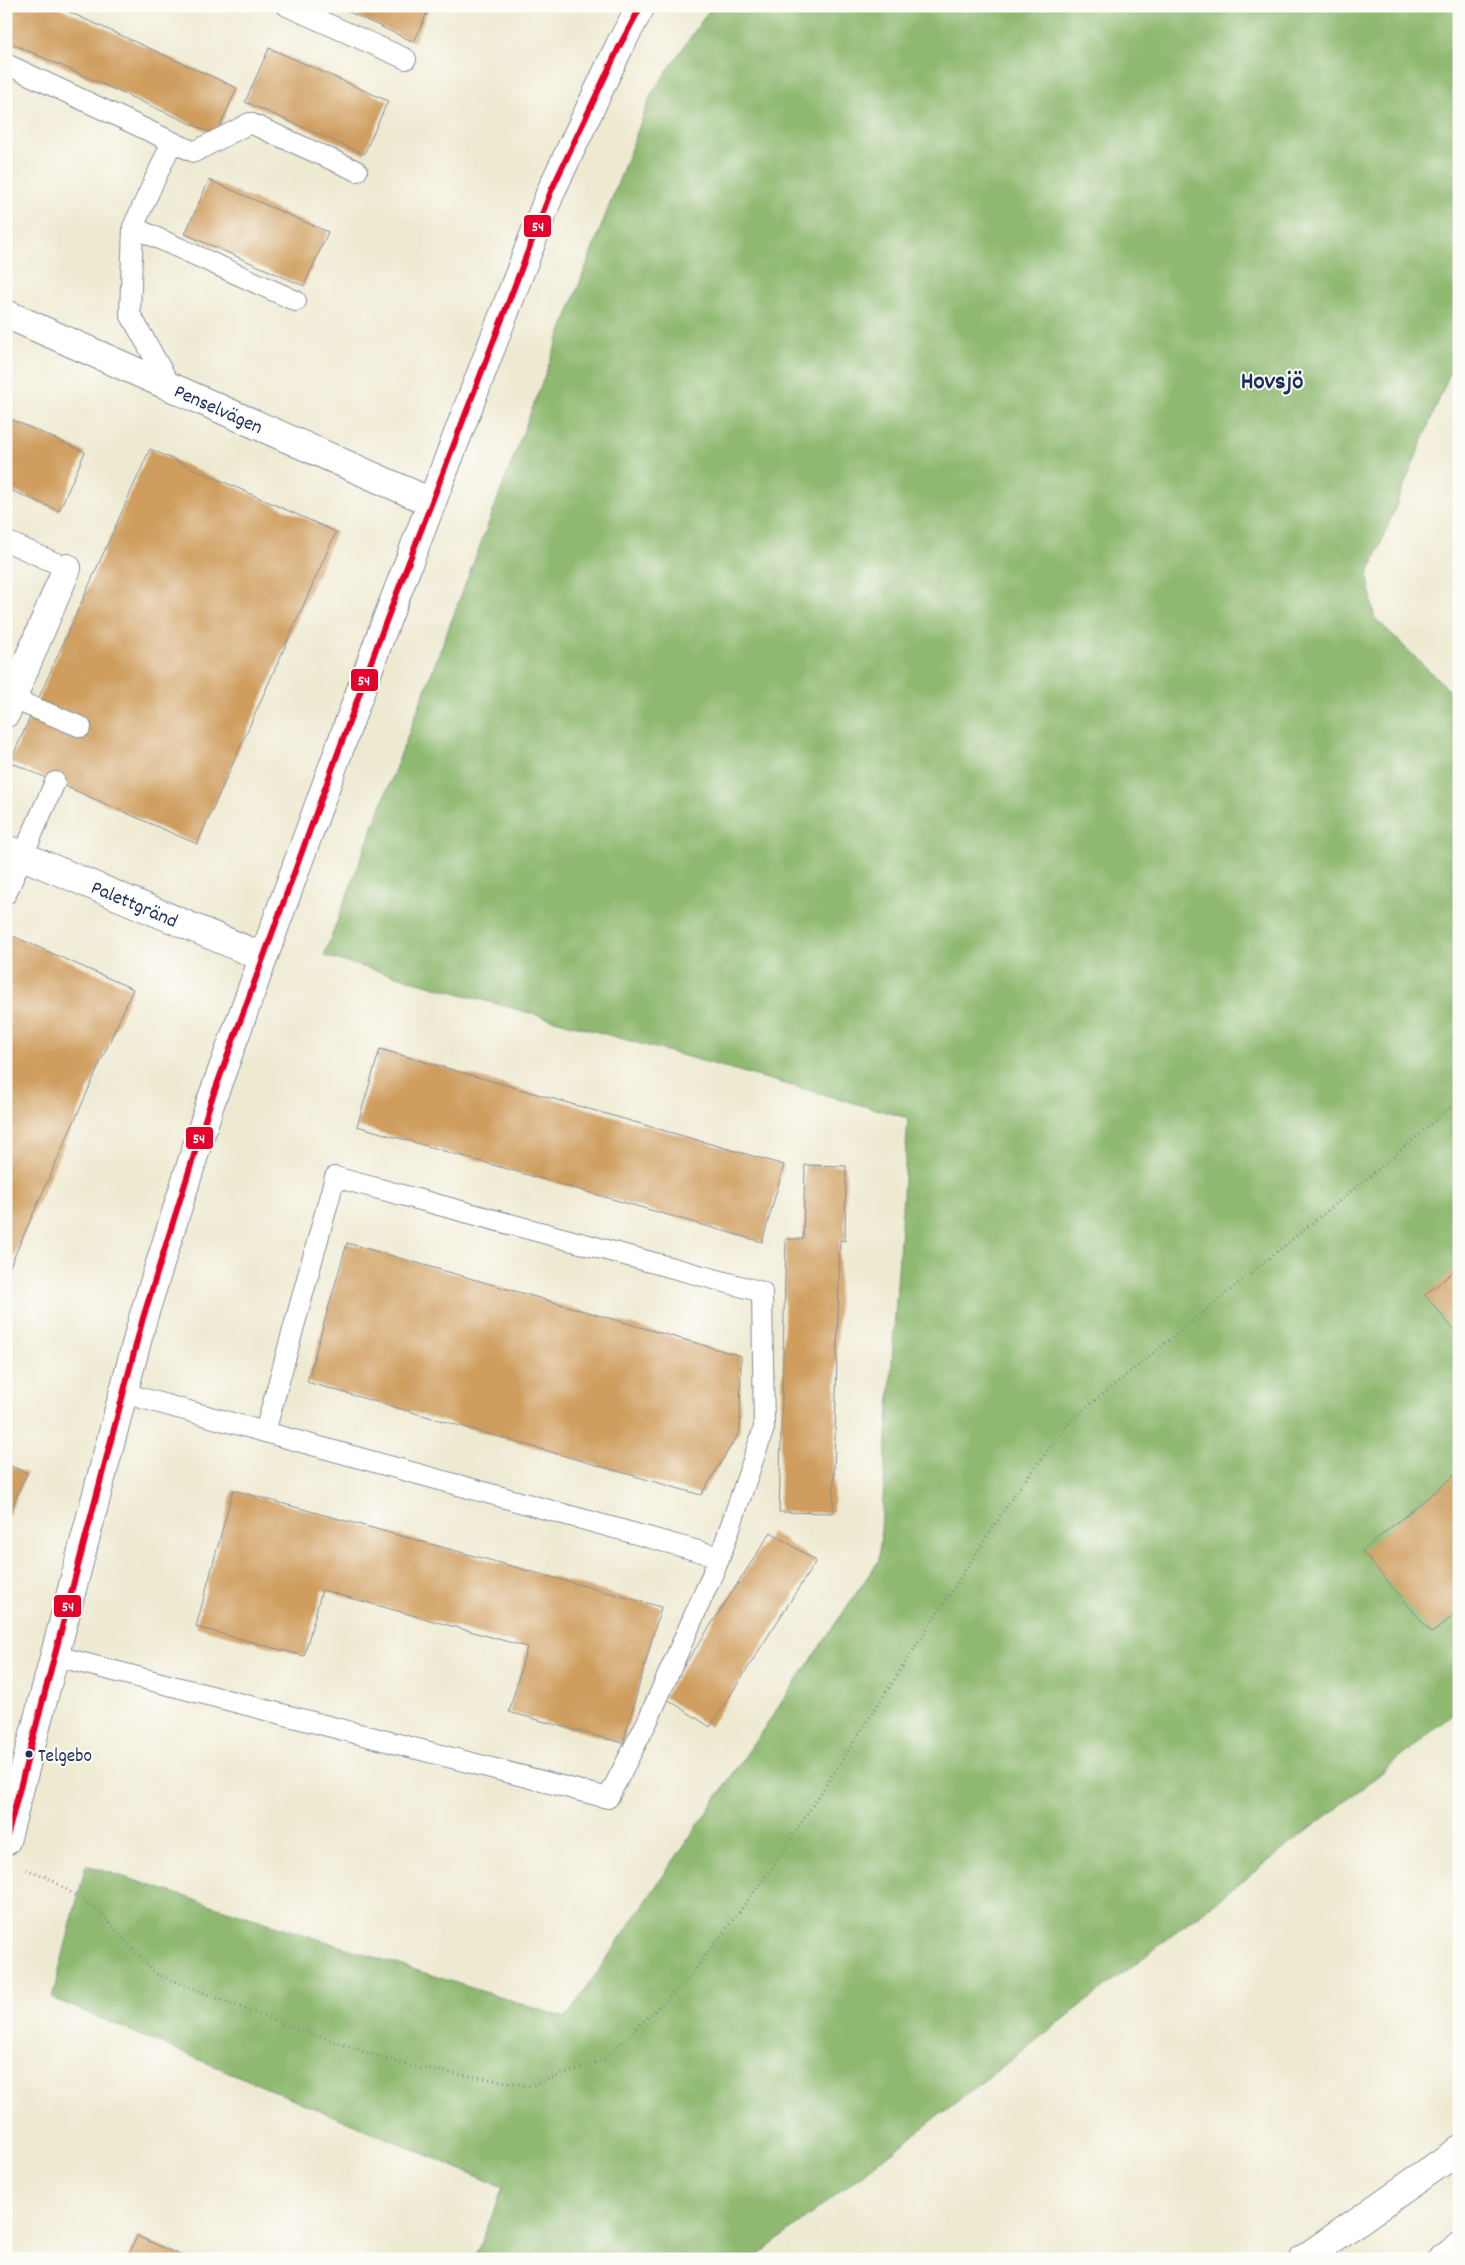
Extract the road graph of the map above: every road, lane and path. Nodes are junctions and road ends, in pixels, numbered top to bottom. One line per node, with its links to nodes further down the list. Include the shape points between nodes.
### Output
1 (287, 6): 3 (lane)
2 (641, 6): 11 (main road, via 551,191)
3 (406, 59)
4 (6, 64): 5 (lane)
5 (172, 142): 6 (lane, via 194,152 250,124); 7 (lane)
6 (357, 171)
7 (133, 228): 8 (lane); 10 (lane, via 130,314)
8 (296, 301)
9 (6, 314): 10 (main road, Penselvägen)
10 (171, 387): 11 (main road, Penselvägen)
11 (431, 502): 19 (main road)
12 (6, 541): 13 (lane)
13 (67, 568): 14 (main road)
14 (9, 706): 15 (lane)
15 (81, 727)
16 (55, 782): 17 (lane)
17 (15, 852): 18 (lane); 19 (main road, Palettgränd)
18 (6, 894)
19 (263, 957): 21 (main road, via 210,1104)
20 (1459, 1100): 26 (path, via 1070,1421 1014,1496 770,1871 688,1979 603,2060 530,2086 404,2065 283,2024 156,1974 98,1910 47,1876)
21 (123, 1393): 22 (lane); 24 (main road)
22 (265, 1432): 23 (lane); 23 (lane, via 335,1177 762,1292 764,1428)
23 (720, 1557): 24 (lane, via 648,1720 608,1798)
24 (56, 1656): 25 (main road)
25 (6, 1841)
26 (23, 1868)
27 (1459, 2150): 29 (main road)
28 (1459, 2247): 30 (main road)
29 (1304, 2259)
30 (1443, 2259)

